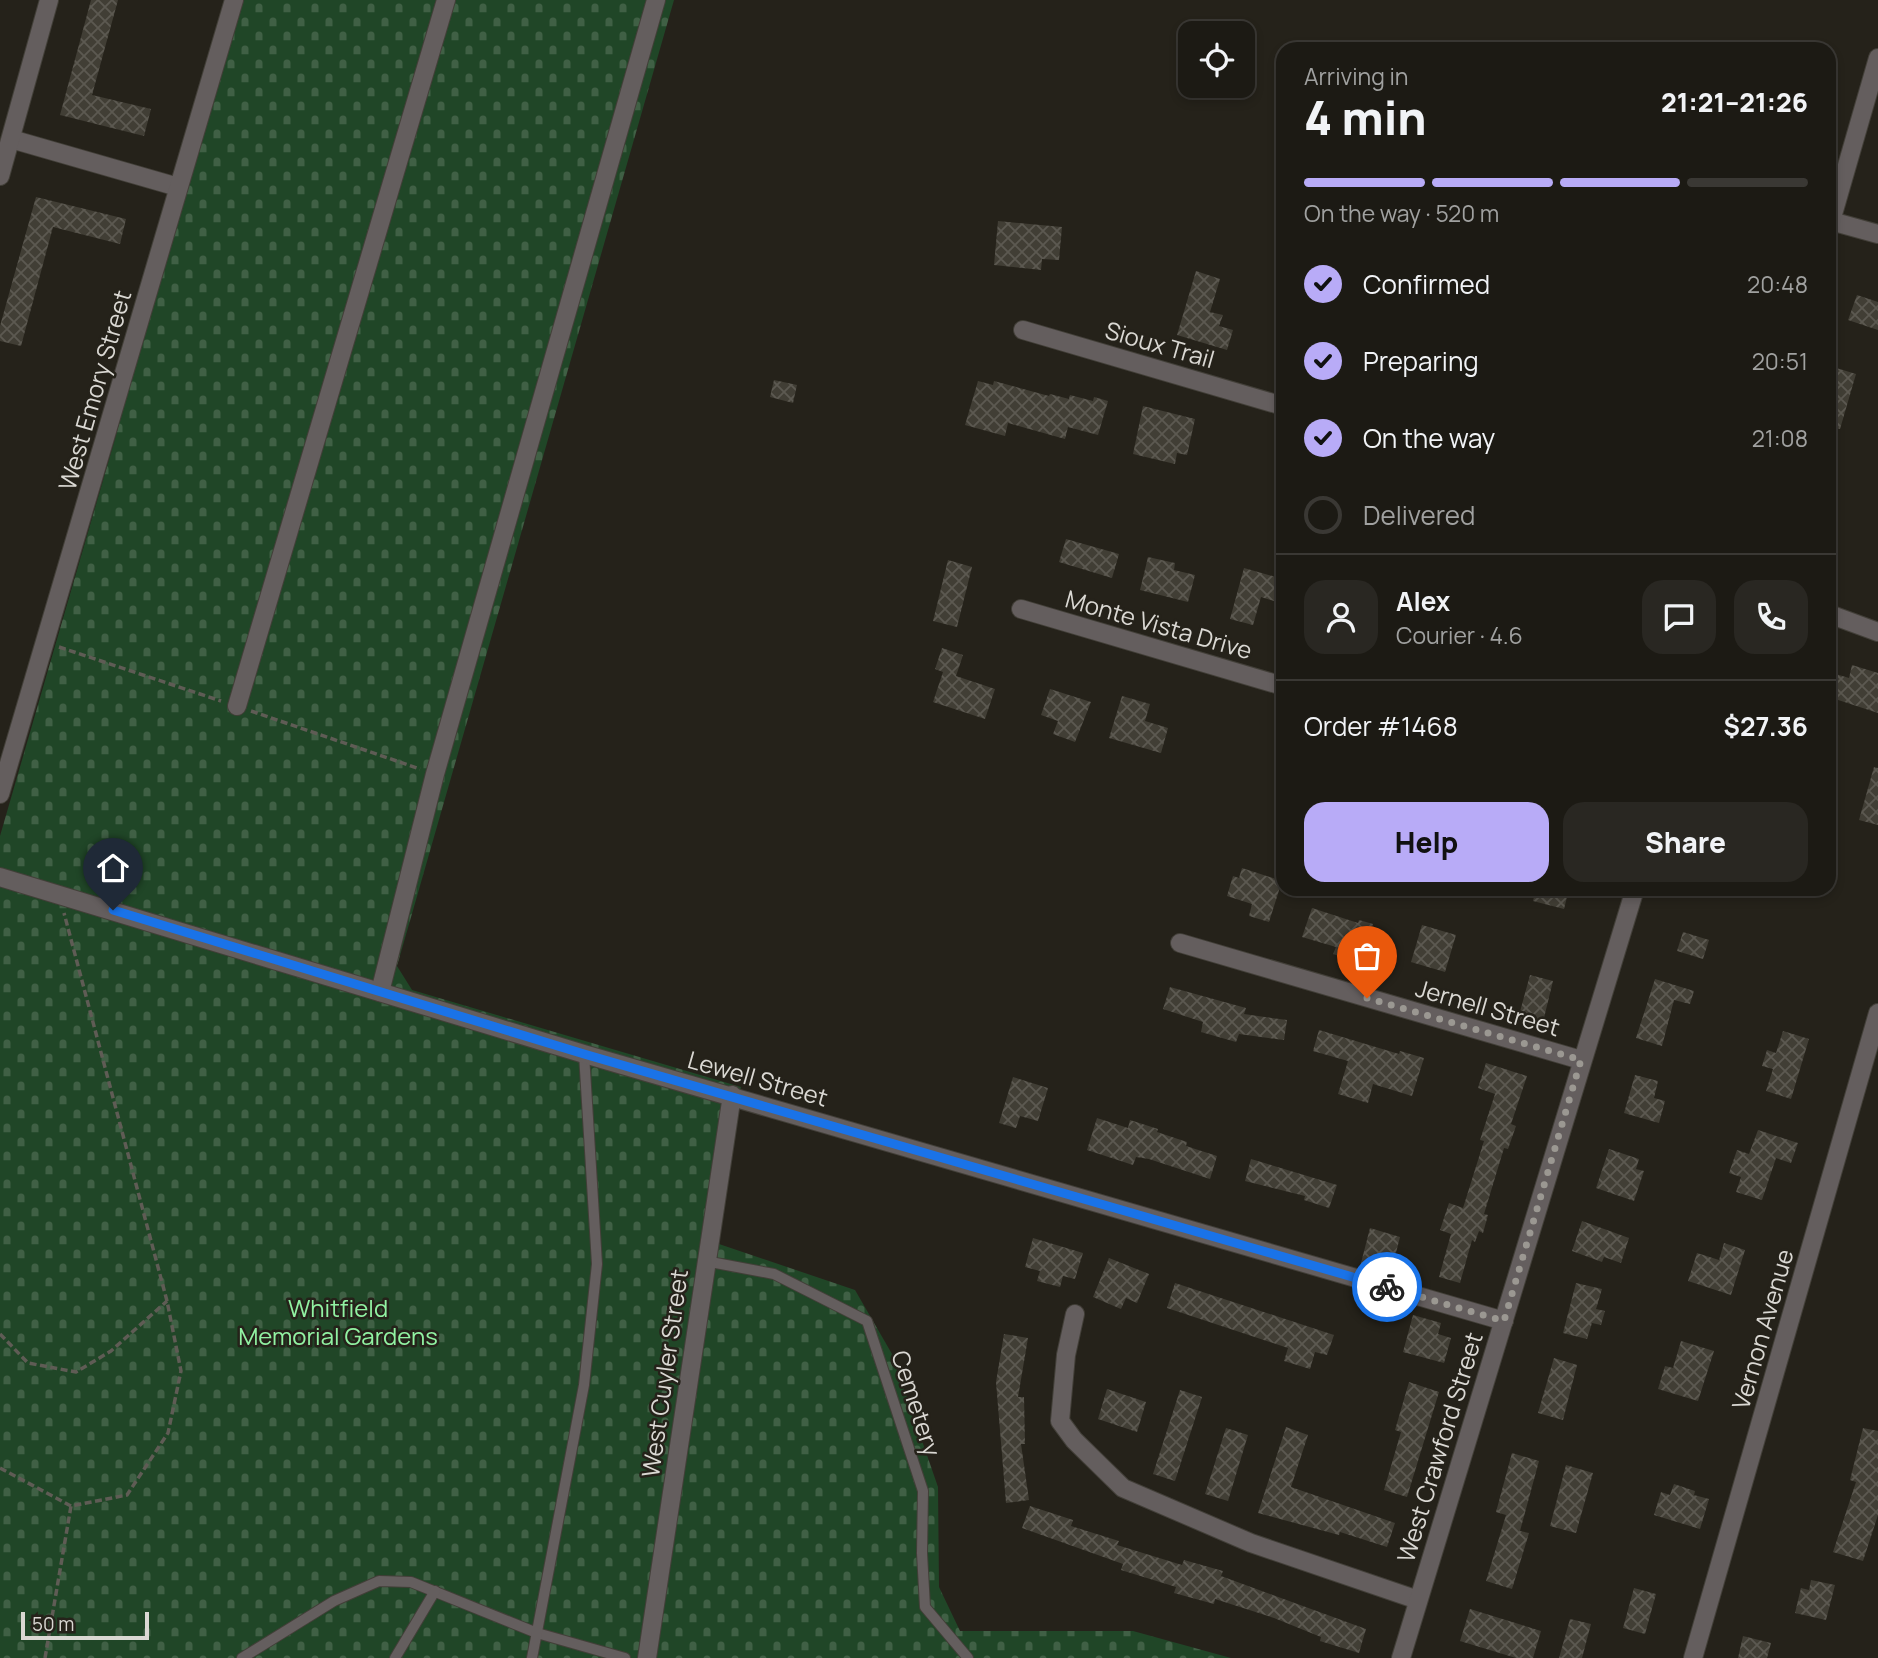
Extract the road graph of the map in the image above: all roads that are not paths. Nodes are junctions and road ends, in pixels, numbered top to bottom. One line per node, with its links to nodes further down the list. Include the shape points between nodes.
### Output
1 (49, 0): 6 (street)
2 (233, 0): 8 (street, West Emory Street)
3 (446, 0): 18 (street)
4 (656, 0): 23 (street, via 435,774)
5 (1878, 58): 9 (street)
6 (10, 139): 7 (street); 8 (street)
7 (0, 176)
8 (178, 187): 19 (street, West Emory Street)
9 (1836, 203)
10 (1836, 225): 11 (street)
11 (1878, 234)
12 (1023, 330): 13 (street, Sioux Trail)
13 (1276, 404)
14 (1021, 609): 17 (street, Monte Vista Drive)
15 (1836, 617): 16 (street)
16 (1878, 632)
17 (1276, 684)
18 (237, 706)
19 (0, 794)
20 (0, 877): 23 (street, Lewell Street)
21 (1633, 896): 26 (street, West Crawford Street)
22 (1180, 943): 26 (street, Jernell Street)
23 (380, 992): 25 (street, Lewell Street)
24 (1878, 1013): 41 (street, Vernon Avenue)
25 (584, 1054): 27 (street, Lewell Street); 33 (lane, via 597,1264 584,1385)
26 (1581, 1060): 30 (street, West Crawford Street)
27 (732, 1095): 28 (street, West Cuyler Street); 30 (street, Lewell Street)
28 (705, 1261): 38 (street, West Cuyler Street); 39 (lane, Cemetery, via 774,1274 867,1321 923,1491 925,1607)
29 (1075, 1314): 32 (street, via 1060,1421 1123,1488 1251,1544)
30 (1504, 1321): 32 (street, West Crawford Street)
31 (435, 1591): 33 (lane); 34 (lane, via 411,1582 379,1581 334,1601); 35 (lane)
32 (1418, 1601): 40 (street, West Crawford Street)
33 (537, 1633): 36 (lane); 37 (lane)
34 (242, 1658)
35 (395, 1658)
36 (531, 1658)
37 (625, 1658)
38 (647, 1658)
39 (968, 1658)
40 (1401, 1658)
41 (1693, 1658)

